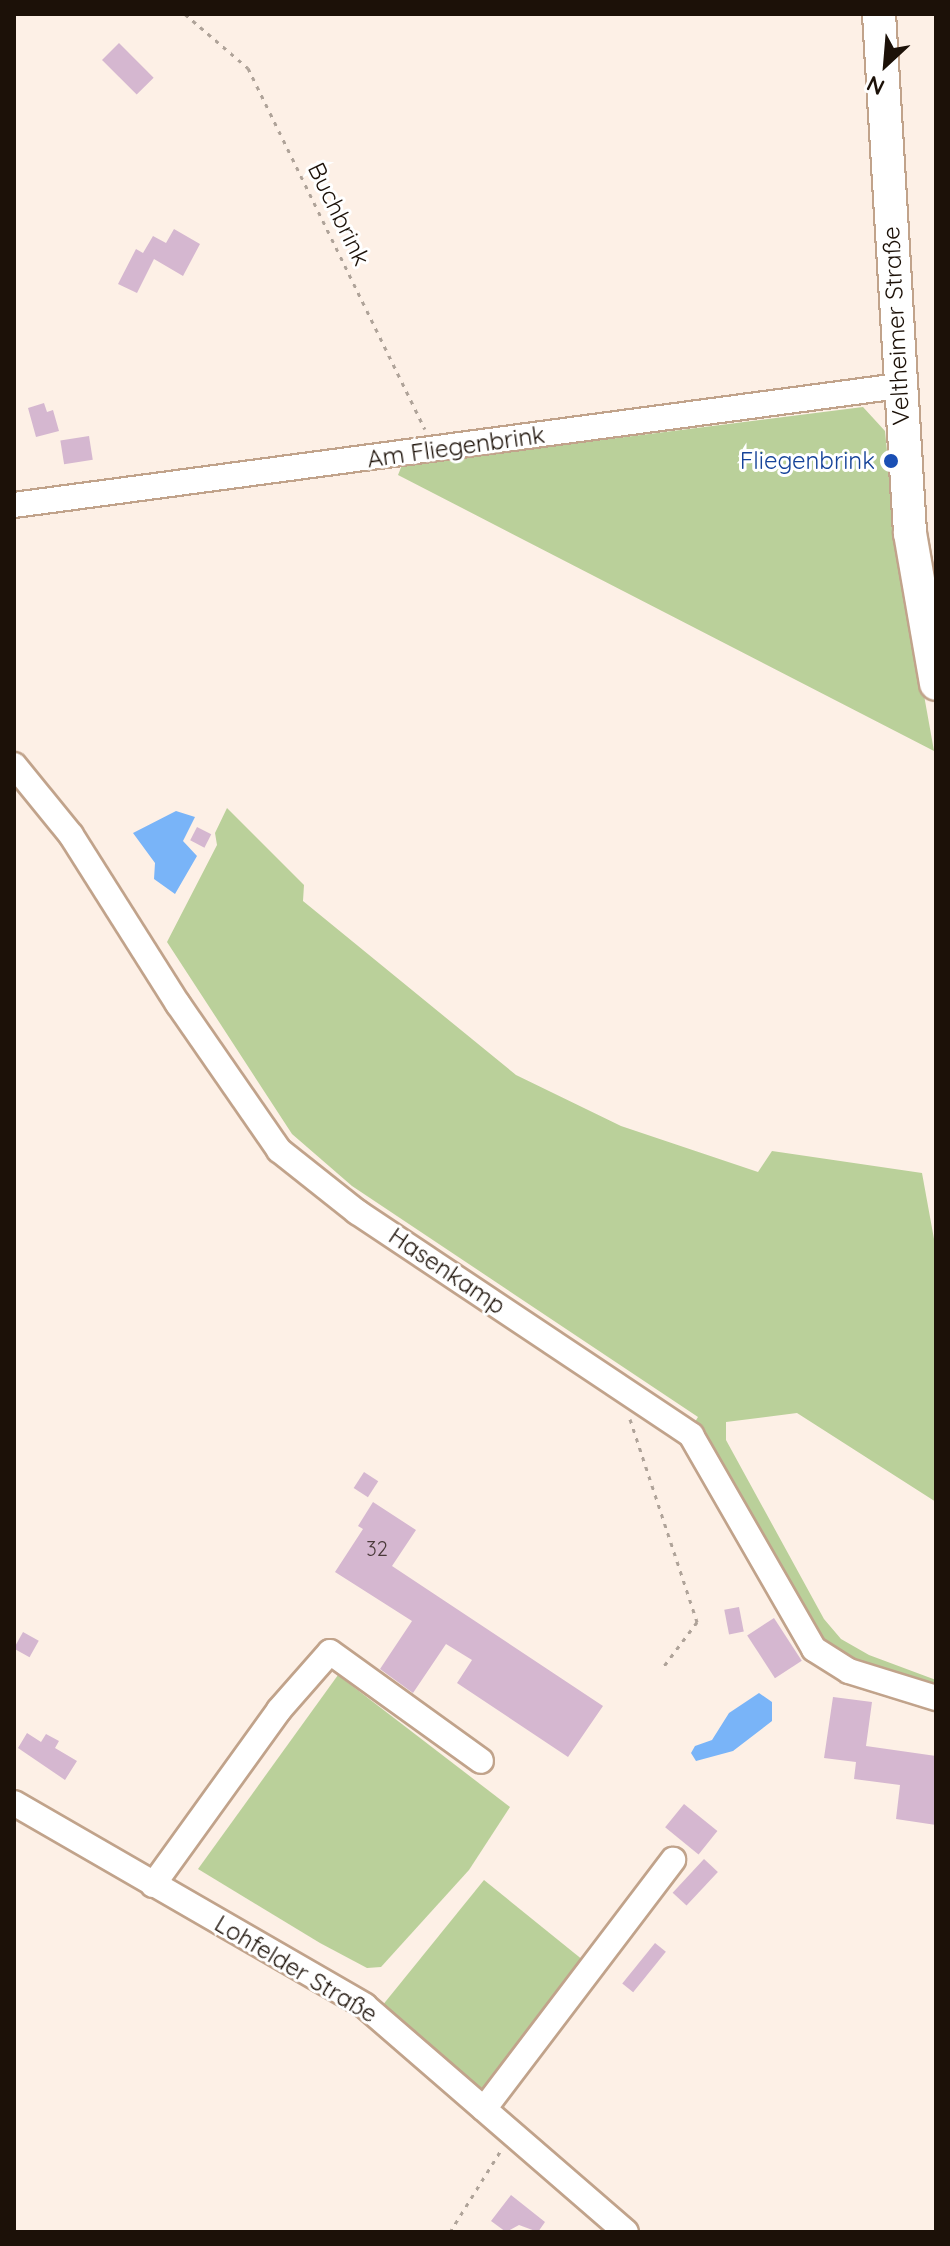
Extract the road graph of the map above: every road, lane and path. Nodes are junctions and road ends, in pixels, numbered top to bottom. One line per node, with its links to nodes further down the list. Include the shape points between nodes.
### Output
1 (185, 14): 4 (path, Buchbrink, via 248,68)
2 (879, 14): 3 (main road, Veltheimer Straße)
3 (899, 386): 4 (street, Am Fliegenbrink); 6 (main road, Veltheimer Straße, via 910,533)
4 (435, 451): 5 (street, Am Fliegenbrink)
5 (14, 505)
6 (936, 684)
7 (14, 765): 8 (street, Hasenkamp, via 71,835 279,1150 357,1212)
8 (627, 1391): 9 (path, via 625,1405 697,1622); 10 (street, Hasenkamp, via 677,1424 705,1453 814,1649 849,1671)
9 (664, 1666)
10 (936, 1698)
11 (481, 1761): 14 (street, via 330,1652 279,1710)
12 (14, 1803): 14 (street, Lohfelder Straße)
13 (673, 1860): 15 (street)
14 (153, 1885): 15 (street, Lohfelder Straße, via 365,2006)
15 (484, 2109): 16 (street, Lohfelder Straße)
16 (513, 2135): 17 (path); 18 (street, Lohfelder Straße)
17 (450, 2232)
18 (626, 2232)

